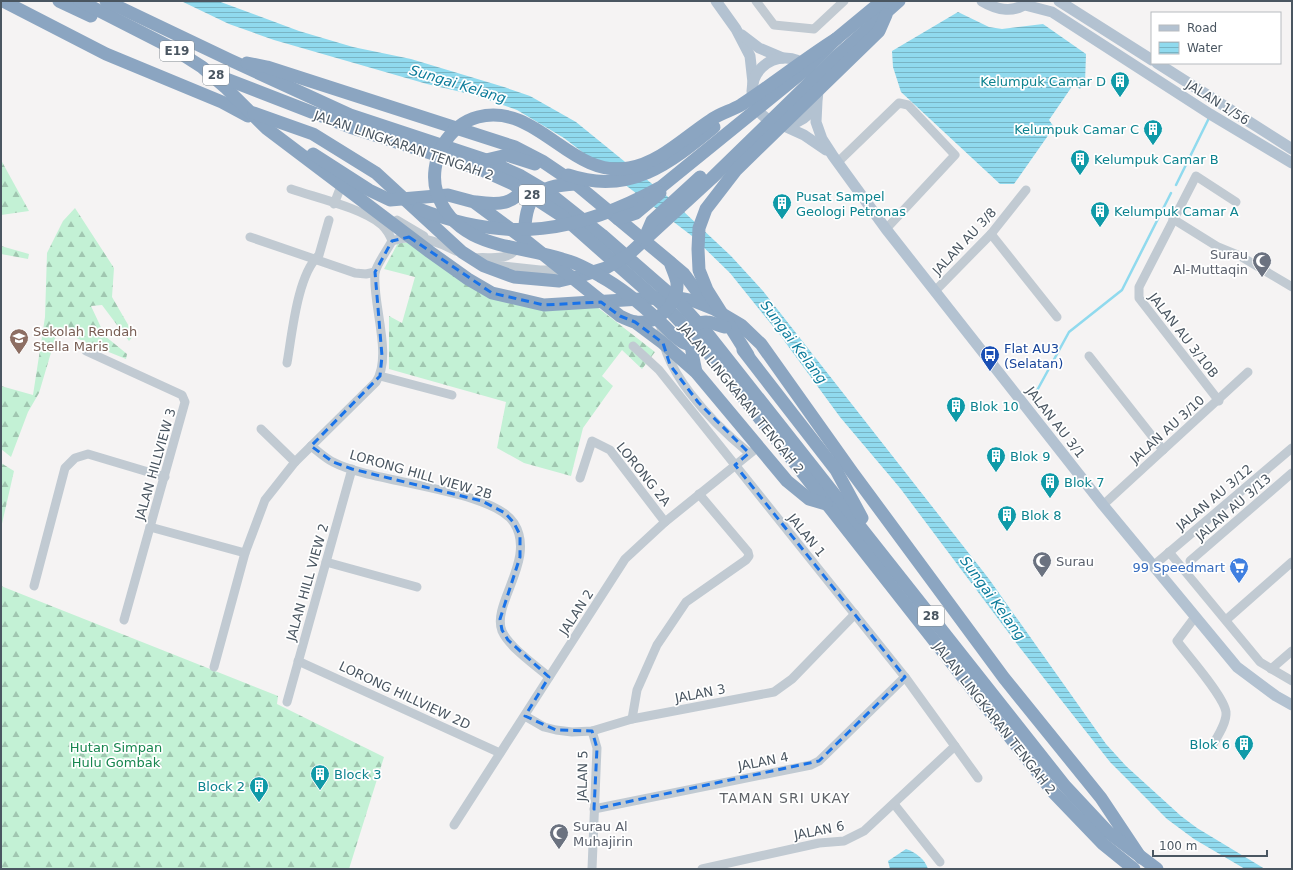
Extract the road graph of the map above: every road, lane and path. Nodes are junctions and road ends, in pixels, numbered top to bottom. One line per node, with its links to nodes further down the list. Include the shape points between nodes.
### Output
1 (3, 1): 14 (highway)
2 (18, 1): 14 (highway)
3 (60, 1): 63 (highway, JALAN LINGKARAN TENGAH 2 / 28, via 222,77 314,114 377,137 480,169 513,184 562,216 673,314)
4 (80, 1): 29 (highway, E19, via 150,36 202,67 266,128)
5 (106, 1): 19 (highway, JALAN LINGKARAN TENGAH 2 / 28)
6 (716, 1): 15 (main road)
7 (756, 1): 8 (street, via 774,25 814,29)
8 (844, 1)
9 (899, 1): 13 (highway)
10 (982, 1): 12 (main road, via 999,9 1013,10)
11 (1060, 1): 18 (main road)
12 (1027, 3): 31 (main road, JALAN 1/56, via 1052,12)
13 (885, 5): 16 (highway); 23 (highway, via 837,56 712,178 628,254 606,268 559,281 514,277 484,266 462,252 376,173 313,134); 65 (highway, via 879,31 736,170 706,209 699,228 699,270 707,290)
14 (29, 15): 23 (highway, via 106,54)
15 (736, 29): 17 (main road, via 758,48); 21 (main road, via 750,56)
16 (836, 39): 24 (highway); 29 (highway, via 804,71 661,187 615,210 576,223 530,230 481,227 448,220 405,204)
17 (783, 58): 21 (main road, via 773,60 764,66 757,74); 22 (main road, via 804,63 812,71 819,91)
18 (1151, 59)
19 (230, 60): 26 (highway, via 267,67); 30 (highway, JALAN LINGKARAN TENGAH 2 / 28, via 350,115)
20 (1159, 64): 27 (main road, JALAN 1/56)
21 (752, 89): 25 (main road, via 758,110 764,117); 40 (highway, via 745,120 734,133 642,210)
22 (817, 101): 25 (main road, via 807,117 799,122); 28 (main road, JALAN AU 3/1, via 816,122 822,139)
23 (222, 102): 32 (highway)
24 (739, 106): 30 (highway, via 689,148 652,172 633,178 611,182 594,181 507,155); 63 (highway, via 714,118 655,158 629,168 599,167 583,161 520,119 496,114 476,117 452,132 440,150 434,174 440,203 462,230 480,239 564,259 599,275 620,288 680,341)
25 (779, 125): 28 (main road, JALAN AU 3/1, via 804,135); 49 (highway, via 758,128 747,134 652,221 646,235)
26 (515, 147): 33 (highway, via 542,161); 36 (highway, via 525,162 528,173 518,195 503,204)
27 (1292, 149)
28 (835, 159): 43 (main road, JALAN AU 3/1); 43 (street, via 899,103 908,104 955,155)
29 (308, 160): 122 (highway, via 430,252 492,293 544,305 672,296 700,304 741,324 761,344 994,665 1101,798)
30 (486, 160): 89 (highway, JALAN LINGKARAN TENGAH 2 / 28, via 548,192 680,303 732,364)
31 (1292, 164)
32 (345, 174): 36 (highway, via 390,200 448,195); 38 (street)
33 (576, 184): 40 (highway); 46 (highway, via 546,187 537,193 528,205)
34 (291, 189): 38 (street)
35 (1026, 190): 44 (street, JALAN AU 3/8)
36 (474, 202): 46 (highway)
37 (1236, 202): 41 (street, JALAN AU 3/10B, via 1196,176)
38 (334, 204): 39 (street)
39 (356, 211): 47 (street, via 397,220); 48 (street, via 382,225 389,232)
40 (618, 219): 49 (highway)
41 (1173, 219): 55 (street); 72 (street, JALAN AU 3/10B, via 1137,293)
42 (329, 220): 51 (street, via 319,255)
43 (886, 229): 56 (main road, JALAN AU 3/1)
44 (991, 234): 56 (street, JALAN AU 3/8); 58 (street)
45 (250, 237): 51 (street)
46 (524, 239): 50 (street, via 512,254 504,258); 53 (highway)
47 (431, 240): 48 (street, via 414,236); 50 (street)
48 (392, 241): 54 (street)
49 (647, 243): 52 (highway)
50 (473, 258): 53 (street, via 513,268)
51 (315, 259): 54 (street, via 355,273); 67 (street, via 306,276 297,306)
52 (670, 262): 57 (highway, via 677,281 677,292 672,305); 60 (highway, via 684,274)
53 (561, 270): 59 (highway, via 620,316)
54 (375, 272): 70 (street, via 382,356)
55 (1292, 287)
56 (935, 291): 86 (main road, JALAN AU 3/1)
57 (661, 316): 59 (highway); 61 (street)
58 (1056, 317)
59 (635, 322): 61 (highway)
60 (725, 328): 65 (highway); 68 (highway, via 708,322 701,322 695,326 690,342)
61 (663, 343): 68 (highway); 76 (street, via 670,364 698,402 730,438)
62 (633, 346): 79 (street, JALAN 1, via 659,370)
63 (706, 350): 85 (highway, JALAN LINGKARAN TENGAH 2 / 28)
64 (86, 351): 82 (street, JALAN HILLVIEW 3, via 182,395 185,407)
65 (748, 355): 89 (highway, via 836,470)
66 (1089, 356): 77 (street)
67 (287, 363)
68 (696, 372): 76 (highway)
69 (1248, 372): 72 (street, JALAN AU 3/10)
70 (380, 376): 71 (street); 74 (street)
71 (452, 395)
72 (1219, 401): 77 (street, JALAN AU 3/10)
73 (261, 429): 78 (street)
74 (311, 446): 78 (street); 80 (street, LORONG HILL VIEW 2B, via 333,462)
75 (1292, 448): 90 (street, JALAN AU 3/12)
76 (754, 450): 79 (street, JALAN 2); 85 (highway, via 809,499)
77 (1162, 450): 86 (street, JALAN AU 3/10)
78 (295, 462): 91 (street, via 265,500)
79 (735, 465): 84 (street, JALAN 2); 98 (street, JALAN 1)
80 (352, 469): 93 (street, JALAN HILL VIEW 2); 106 (street, LORONG HILL VIEW 2B, via 482,502 506,513 520,535 520,557 500,619 502,630 508,640)
81 (1292, 473): 92 (street, JALAN AU 3/13)
82 (165, 477): 88 (street, JALAN HILLVIEW 3); 96 (street, via 88,454 74,458 65,468)
83 (580, 478): 87 (street, LORONG 2A, via 592,441 610,450)
84 (699, 494): 87 (street, JALAN 2); 112 (street, via 749,556 686,602 657,645 637,690)
85 (826, 504): 122 (highway, JALAN LINGKARAN TENGAH 2 / 28, via 1053,792 1103,844)
86 (1103, 505): 95 (main road, JALAN AU 3/1)
87 (665, 522): 106 (street, JALAN 2, via 625,559)
88 (150, 527): 91 (street); 100 (street, JALAN HILLVIEW 3)
89 (878, 548): 122 (highway, JALAN LINGKARAN TENGAH 2 / 28, via 1064,786)
90 (1169, 552): 95 (street, JALAN AU 3/12); 101 (street)
91 (245, 553): 104 (street)
92 (1190, 561)
93 (326, 562): 97 (street); 103 (street, JALAN HILL VIEW 2)
94 (1292, 562): 101 (street)
95 (1153, 566): 99 (main road, JALAN AU 3/1)
96 (34, 586)
97 (417, 587)
98 (855, 614): 107 (street, JALAN 1); 112 (street, JALAN 3, via 792,679 774,692)
99 (1195, 617): 110 (main road, JALAN AU 3/1, via 1237,667); 115 (street, via 1177,641 1222,700 1226,713)
100 (124, 620)
101 (1226, 620): 105 (street, via 1260,662)
102 (1292, 651): 105 (street)
103 (298, 661): 109 (street, JALAN HILL VIEW 2); 116 (street, LORONG HILLVIEW 2D)
104 (214, 667)
105 (1271, 669): 108 (street)
106 (549, 677): 111 (street, JALAN 2)
107 (905, 677): 114 (street, JALAN 1); 119 (street, JALAN 4, via 819,761 695,790)
108 (1292, 681)
109 (287, 702)
110 (1292, 705)
111 (524, 716): 113 (street, JALAN 3, via 544,727 556,730); 116 (street, JALAN 2)
112 (632, 719): 113 (street, JALAN 3)
113 (592, 731): 119 (street, JALAN 5, via 597,748)
114 (955, 746): 117 (street, JALAN 1); 118 (street, JALAN 6)
115 (1212, 746)
116 (500, 754): 120 (street, JALAN 2)
117 (978, 778)
118 (894, 804): 121 (street); 124 (street, JALAN 6, via 864,831 844,841 819,843)
119 (594, 809): 123 (street, JALAN 5)
120 (454, 825)
121 (940, 862)
122 (1137, 864): 125 (highway, JALAN LINGKARAN TENGAH 2 / 28)
123 (592, 869)
124 (702, 869)
125 (1158, 869)

